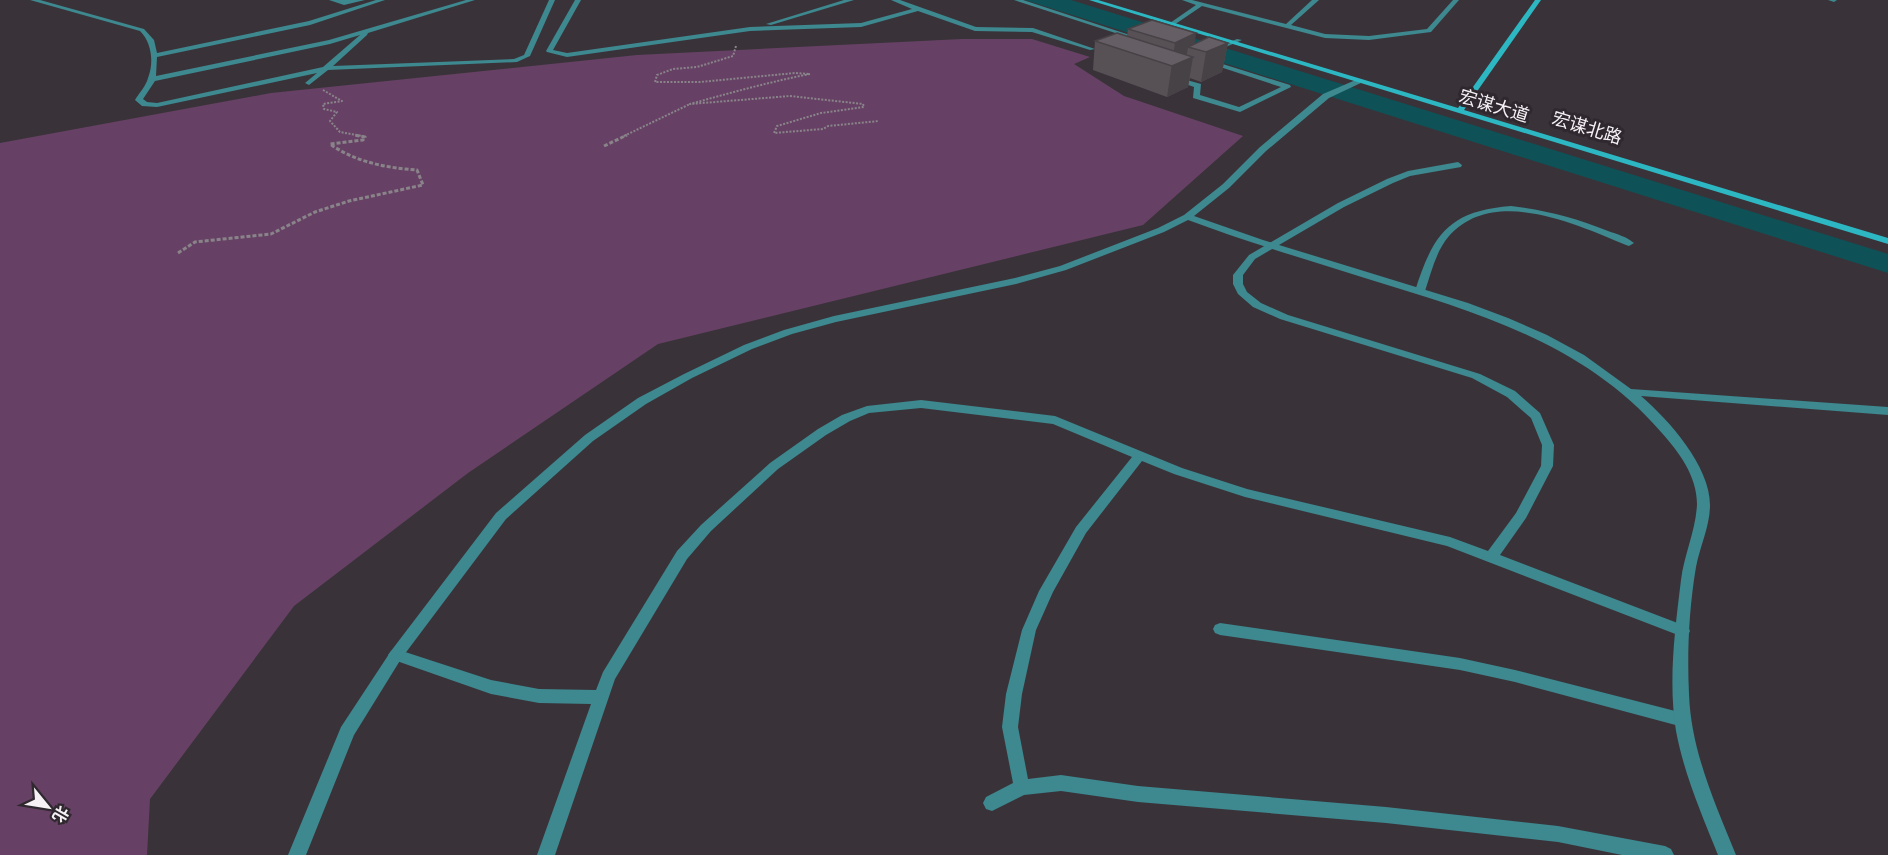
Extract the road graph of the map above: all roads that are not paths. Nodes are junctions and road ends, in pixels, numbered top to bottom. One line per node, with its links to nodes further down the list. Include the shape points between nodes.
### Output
1 (33, 0): 27 (street, via 142,30 150,36)
2 (332, 0): 3 (street)
3 (362, 0)
4 (382, 0): 27 (street, via 310,23)
5 (472, 0): 22 (street)
6 (552, 0): 29 (street, via 527,56 520,60)
7 (578, 0): 21 (street, via 551,53 567,55)
8 (851, 0): 21 (street)
9 (894, 0): 18 (street)
10 (1017, 0): 24 (street)
11 (1092, 0): 19 (main road, 宏谋大道)
12 (1105, 0): 19 (main road)
13 (1185, 0): 17 (street)
14 (1316, 0): 20 (street)
15 (1456, 0): 20 (street, via 1429,31 1369,38 1325,36)
16 (1538, 0): 34 (main road)
17 (1201, 4): 19 (street); 20 (street)
18 (918, 9): 21 (street, via 861,25); 25 (street, via 975,29 1033,30)
19 (1174, 22): 23 (main road, 宏谋大道)
20 (1286, 27)
21 (746, 30)
22 (369, 32): 29 (street); 31 (street)
23 (1236, 41): 26 (street); 32 (main road, 宏谋大道); 34 (main road, 宏谋北路)
24 (1151, 43)
25 (1092, 49)
26 (1205, 54)
27 (155, 55): 31 (street)
28 (1197, 65): 30 (street, via 1206,61 1287,87 1240,110 1196,96 1197,86 1171,77)
29 (328, 68): 31 (street, via 157,105 139,100); 33 (street)
30 (1180, 73)
31 (152, 79)
32 (1361, 81): 34 (main road, 宏谋大道); 36 (street, via 1326,96)
33 (309, 83)
34 (1461, 108): 37 (main road, 宏谋北路); 38 (main road, 宏谋大道)
35 (1458, 165): 40 (street, via 1408,174 1341,205)
36 (1187, 217): 40 (street); 48 (street, via 1063,268 788,332 688,375 589,438 501,516)
37 (1888, 233)
38 (1888, 241)
39 (1629, 243): 41 (street, via 1553,214 1515,208 1492,211 1468,218 1447,232 1427,268)
40 (1270, 246): 41 (street); 45 (street, via 1252,257 1238,275 1243,294 1257,305 1284,317 1476,376 1511,394 1536,416 1548,445 1547,466 1521,515)
41 (1420, 291): 42 (street, via 1534,332 1596,367)
42 (1630, 392): 43 (street); 47 (street, via 1647,406 1684,453 1704,495 1703,514 1689,561)
43 (1888, 411)
44 (1140, 455): 45 (street, via 1245,493 1417,532); 49 (street, via 1083,430 1039,417 921,404 867,410 846,418 774,466 682,555); 51 (street, via 1082,530 1046,591 1029,630 1010,727)
45 (1491, 557): 47 (street)
46 (1220, 629): 50 (street, via 1460,664)
47 (1683, 631): 50 (street)
48 (396, 655): 49 (street, via 491,687 539,696); 53 (street, via 347,732)
49 (599, 697): 54 (street)
50 (1683, 720): 56 (street, via 1708,810)
51 (1022, 788): 52 (street); 55 (street, via 1061,783 1138,794 1398,817 1558,834)
52 (992, 803)
53 (297, 855)
54 (546, 855)
55 (1665, 855)
56 (1727, 855)

